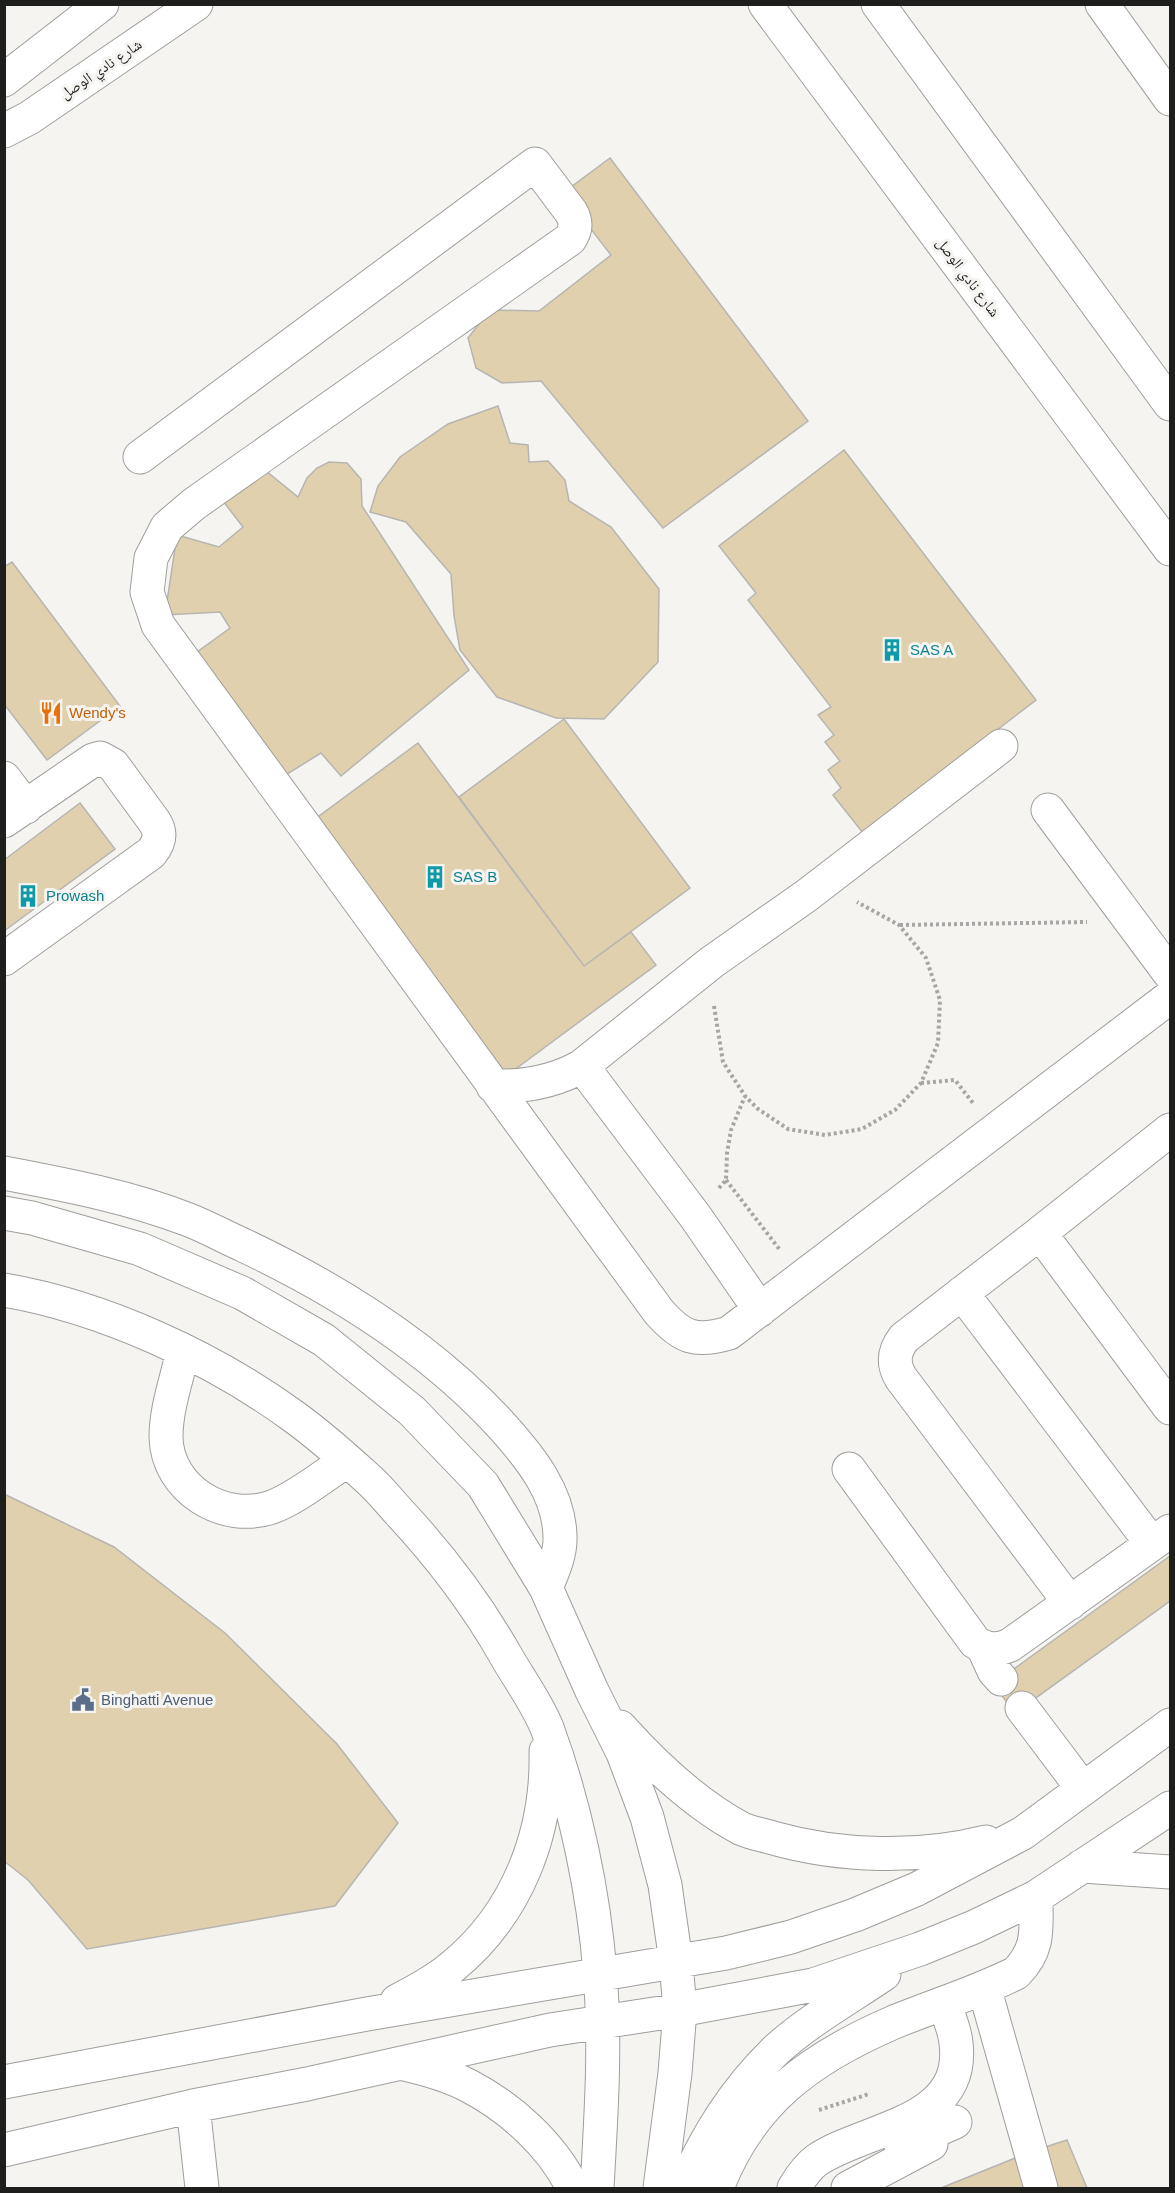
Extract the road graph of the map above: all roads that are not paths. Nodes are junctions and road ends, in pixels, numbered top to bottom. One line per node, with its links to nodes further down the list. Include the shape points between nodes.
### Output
1 (102, 4): 7 (main road)
2 (196, 4): 10 (main road, شارع نادي الوصل)
3 (765, 4): 9 (main road, شارع نادي الوصل)
4 (790, 4): 9 (main road, via 836,81)
5 (878, 4): 11 (main road)
6 (1101, 8): 8 (main road)
7 (4, 80)
8 (1170, 99)
9 (850, 118): 13 (main road, شارع نادي الوصل)
10 (4, 131)
11 (1170, 404)
12 (141, 457): 22 (main road, via 535,164 575,218 570,239 194,504 167,527 151,558 147,592 158,625)
13 (1170, 549)
14 (1001, 746): 21 (main road, via 806,896 712,962)
15 (4, 778): 17 (main road)
16 (1048, 810): 19 (main road)
17 (15, 814): 18 (main road, via 100,758 113,765 154,821 159,836 151,853)
18 (4, 959)
19 (1170, 974)
20 (1170, 997): 29 (main road)
21 (582, 1066): 22 (main road, via 540,1083); 29 (main road)
22 (493, 1086): 29 (main road, via 672,1327 690,1337 710,1339 729,1333)
23 (1170, 1130): 26 (main road)
24 (4, 1173): 35 (main road, via 89,1190 189,1220 298,1271 424,1353 479,1401 530,1456 549,1491 560,1541)
25 (4, 1213): 35 (main road, via 140,1249 242,1293 324,1341 412,1411 483,1485)
26 (1040, 1233): 28 (main road); 31 (main road)
27 (4, 1290): 30 (main road, via 31,1294 123,1323)
28 (962, 1293): 34 (main road); 36 (main road, via 904,1338 895,1353 897,1370)
29 (760, 1310)
30 (183, 1351): 32 (main road, via 211,1364 293,1416); 32 (main road, via 166,1439 170,1459 194,1494 231,1511 273,1507)
31 (1170, 1408)
32 (346, 1461): 42 (main road, via 368,1478 434,1549 490,1628)
33 (849, 1469): 37 (main road, via 975,1642)
34 (1161, 1538): 36 (main road)
35 (546, 1588): 39 (main road)
36 (1070, 1603): 37 (main road, via 1010,1645 993,1650)
37 (983, 1647): 38 (main road, via 993,1671)
38 (1001, 1679)
39 (592, 1691): 45 (main road, via 653,1762 709,1808 744,1830 790,1843 884,1853 931,1851); 50 (main road, via 647,1817 665,1885)
40 (1022, 1708): 43 (main road)
41 (1170, 1725): 43 (main road)
42 (546, 1726): 51 (main road, via 578,1836); 55 (main road, via 542,1810 516,1892 477,1944 452,1967 426,1986)
43 (1083, 1789): 45 (main road)
44 (1170, 1808): 46 (main road)
45 (1023, 1833): 50 (main road, via 917,1889 855,1915 780,1940)
46 (1082, 1866): 47 (main road); 48 (main road)
47 (1170, 1872)
48 (1036, 1897): 49 (main road); 52 (main road, via 1036,1936 1026,1963 1016,1973)
49 (920, 1949): 54 (main road, via 813,1985); 65 (main road, via 777,2050 744,2083 717,2120)
50 (676, 1962): 51 (main road); 54 (main road)
51 (600, 1974): 55 (main road); 56 (main road)
52 (984, 1987): 53 (main road); 70 (main road)
53 (945, 2003): 66 (main road, via 837,2049 793,2079 756,2118 727,2163); 67 (main road, via 956,2042 956,2066 947,2088 927,2110 816,2161)
54 (680, 2010): 56 (main road); 64 (main road)
55 (367, 2013): 58 (main road)
56 (602, 2022): 57 (main road); 63 (main road)
57 (402, 2063): 59 (main road); 62 (main road, via 447,2076 499,2104 550,2153)
58 (4, 2082)
59 (193, 2106): 60 (main road); 61 (main road)
60 (4, 2150)
61 (202, 2188)
62 (573, 2188)
63 (597, 2188)
64 (660, 2188)
65 (683, 2188)
66 (717, 2188)
67 (794, 2188)
68 (816, 2188): 69 (main road, via 836,2175 959,2124)
69 (848, 2188)
70 (1041, 2188)

